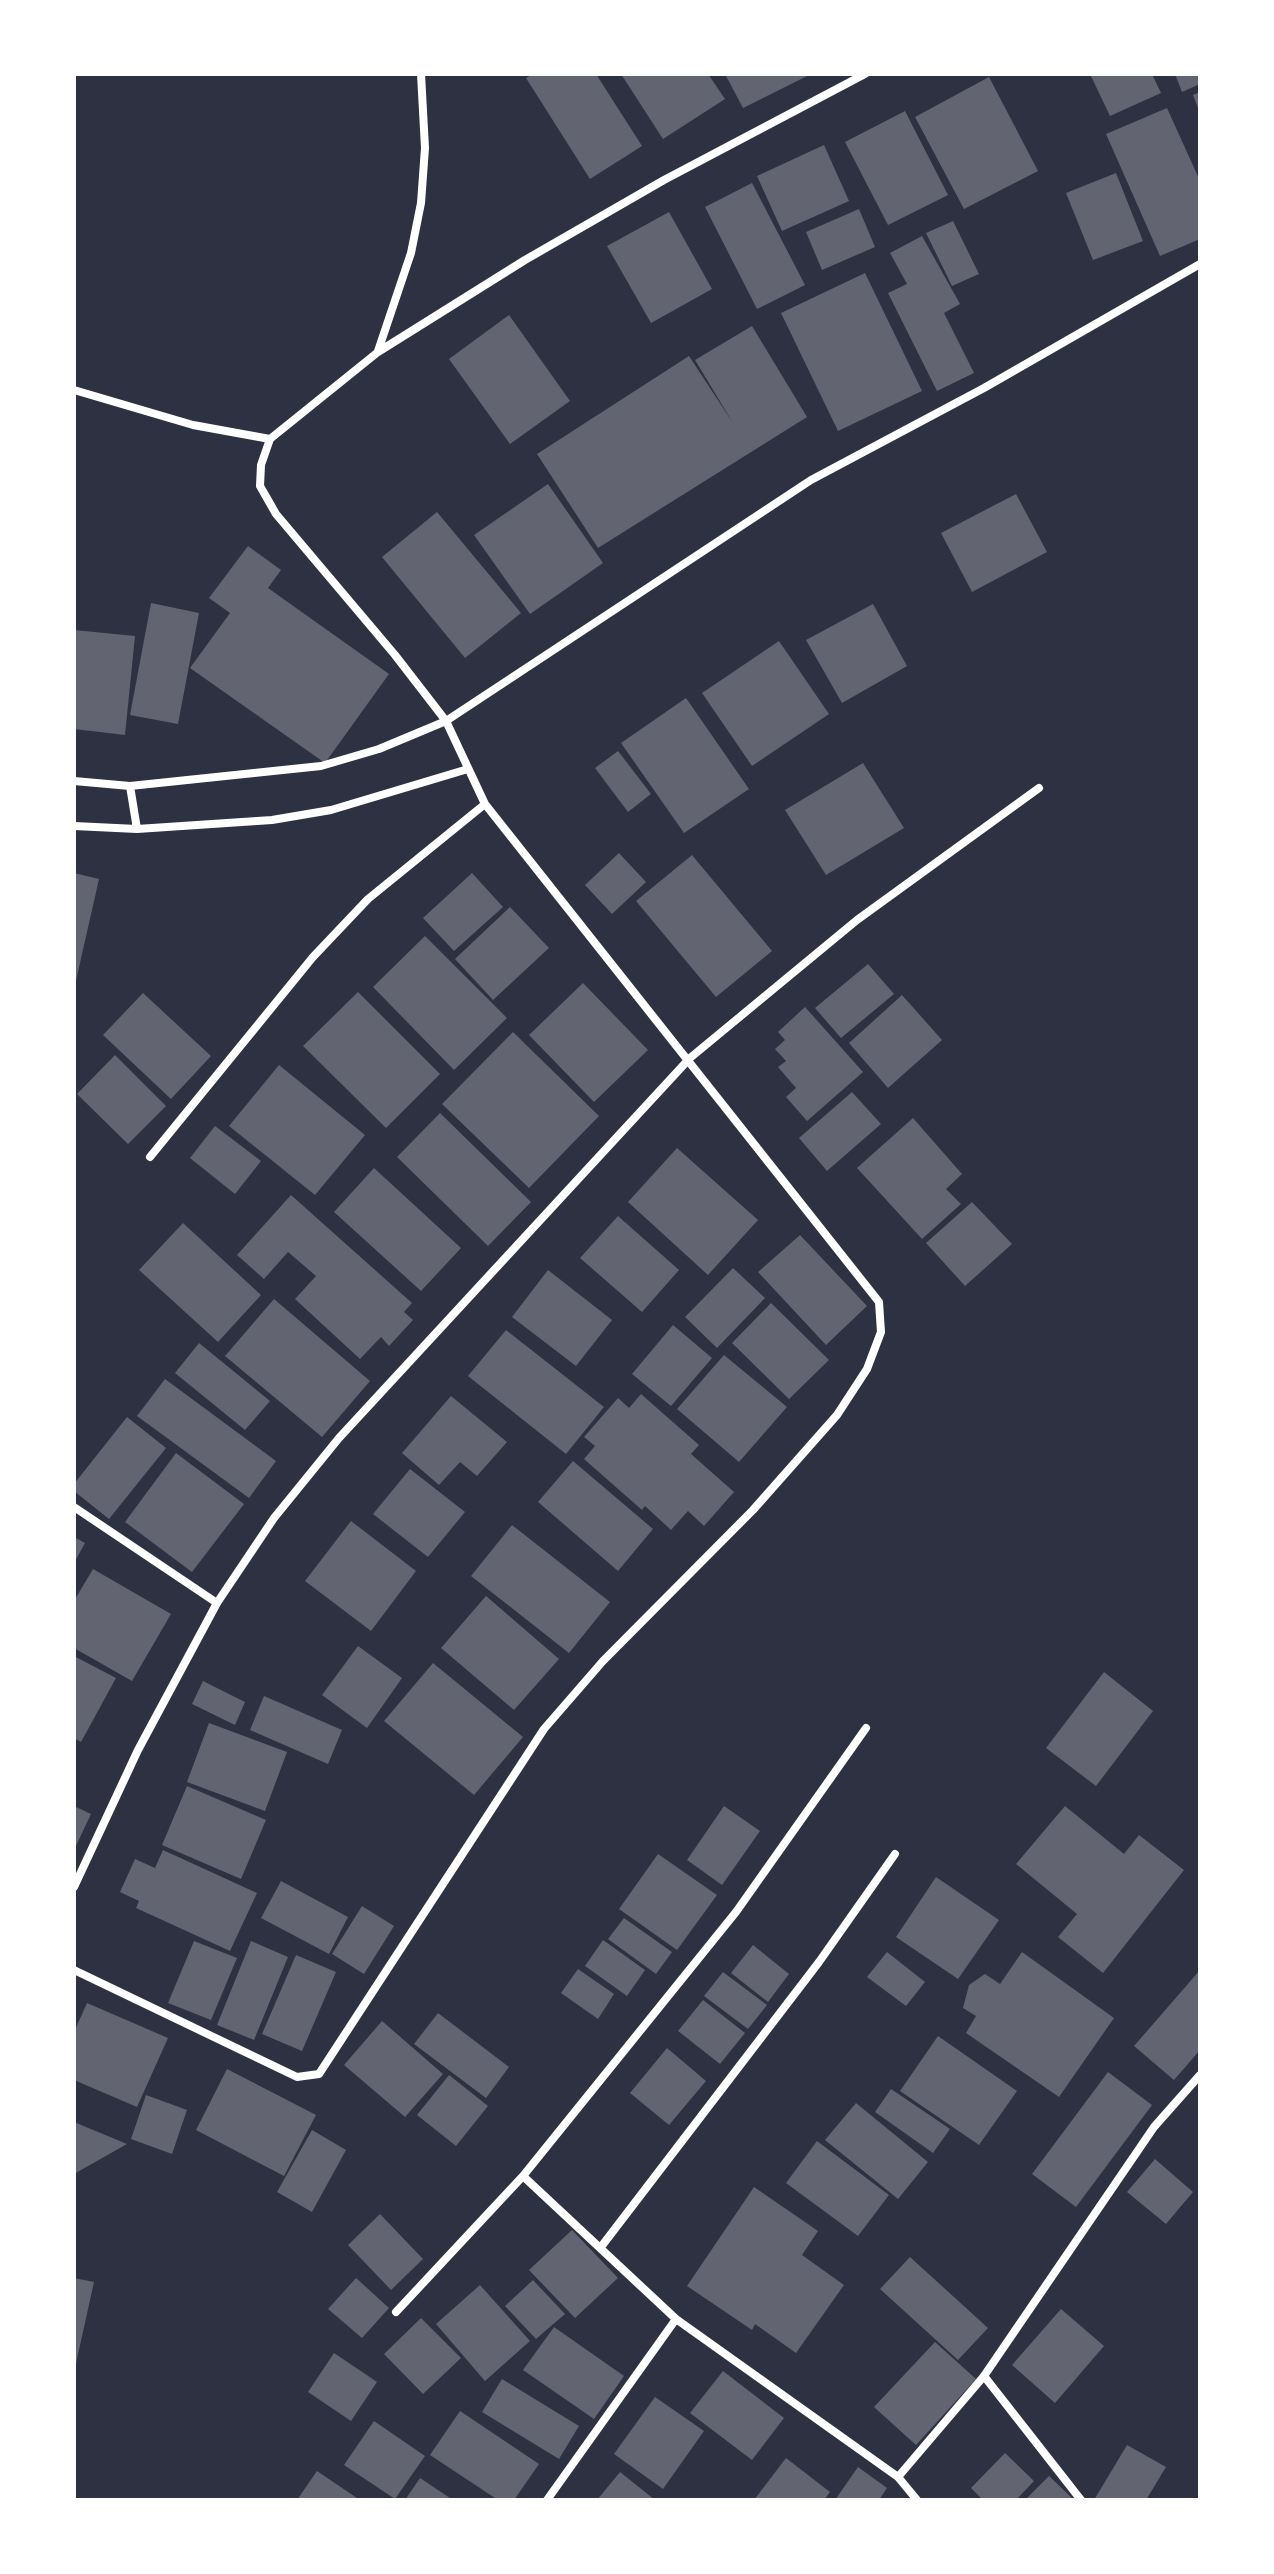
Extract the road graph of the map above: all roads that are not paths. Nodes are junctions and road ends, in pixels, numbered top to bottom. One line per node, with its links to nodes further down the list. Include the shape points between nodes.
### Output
1 (421, 74): 4 (street, via 421,203 411,253)
2 (865, 74): 4 (street, via 664,180)
3 (1200, 264): 7 (street, via 811,480)
4 (378, 352): 6 (street)
5 (74, 390): 6 (street, via 193,425)
6 (270, 439): 7 (street, via 260,486 276,514)
7 (446, 721): 8 (street); 10 (street, via 321,766)
8 (468, 769): 12 (street); 14 (street, via 331,810 272,820)
9 (74, 781): 10 (street)
10 (130, 786): 14 (street)
11 (1039, 788): 15 (street, via 857,920)
12 (485, 804): 15 (street); 16 (street, via 368,899 303,969)
13 (74, 826): 14 (street)
14 (137, 829)
15 (690, 1058): 18 (street, via 339,1438 274,1518); 22 (street, via 879,1302 881,1332 867,1369 837,1415 544,1729 319,2074 297,2077)
16 (150, 1157)
17 (74, 1507): 18 (street)
18 (217, 1603): 21 (street, via 138,1750)
19 (866, 1728): 24 (street, via 736,1912)
20 (895, 1854): 25 (street, via 810,1975)
21 (74, 1887)
22 (74, 1970)
23 (1200, 2075): 28 (street, via 1146,2139)
24 (523, 2176): 25 (street); 26 (street)
25 (601, 2247): 27 (street)
26 (396, 2312)
27 (676, 2319): 29 (street); 30 (street)
28 (984, 2376): 29 (street); 32 (street)
29 (898, 2477): 31 (street)
30 (547, 2500)
31 (917, 2500)
32 (1081, 2500)

